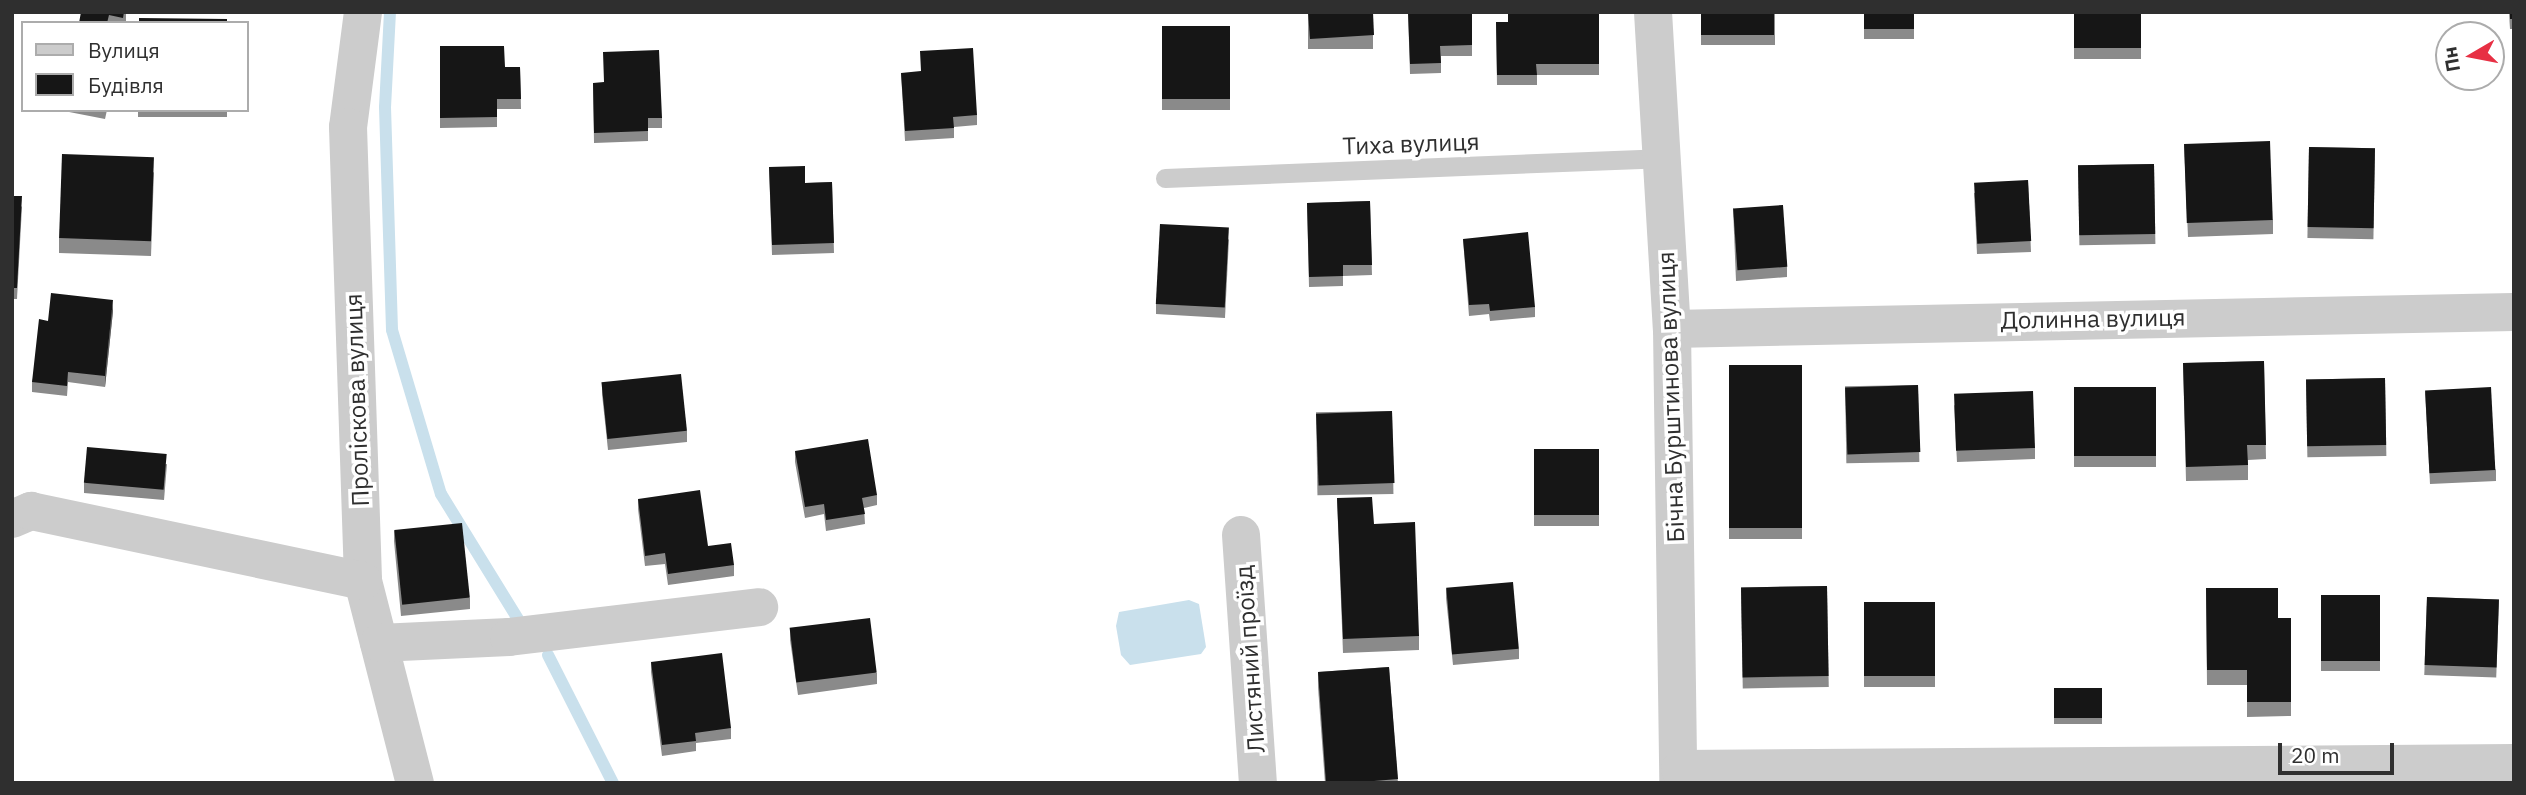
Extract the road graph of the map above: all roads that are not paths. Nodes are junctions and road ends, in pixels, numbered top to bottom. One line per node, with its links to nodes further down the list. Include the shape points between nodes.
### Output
1 (363, 12): 9 (street, Проліскова вулиця, via 348,127)
2 (1653, 12): 3 (street, Бічна Бурштинова вулиця)
3 (1660, 158): 4 (lane, Тиха вулиця); 6 (street, Бічна Бурштинова вулиця)
4 (1165, 178)
5 (2514, 312): 6 (street, Долинна вулиця)
6 (1672, 329): 13 (street, Бічна Бурштинова вулиця)
7 (12, 519): 9 (street, via 31,511)
8 (1241, 535): 15 (street, Листяний проїзд)
9 (363, 581): 11 (street, Проліскова вулиця)
10 (759, 607): 11 (street, via 509,638)
11 (379, 643): 14 (street, Проліскова вулиця)
12 (2514, 763): 13 (street)
13 (1679, 776)
14 (415, 783)
15 (1258, 783)

